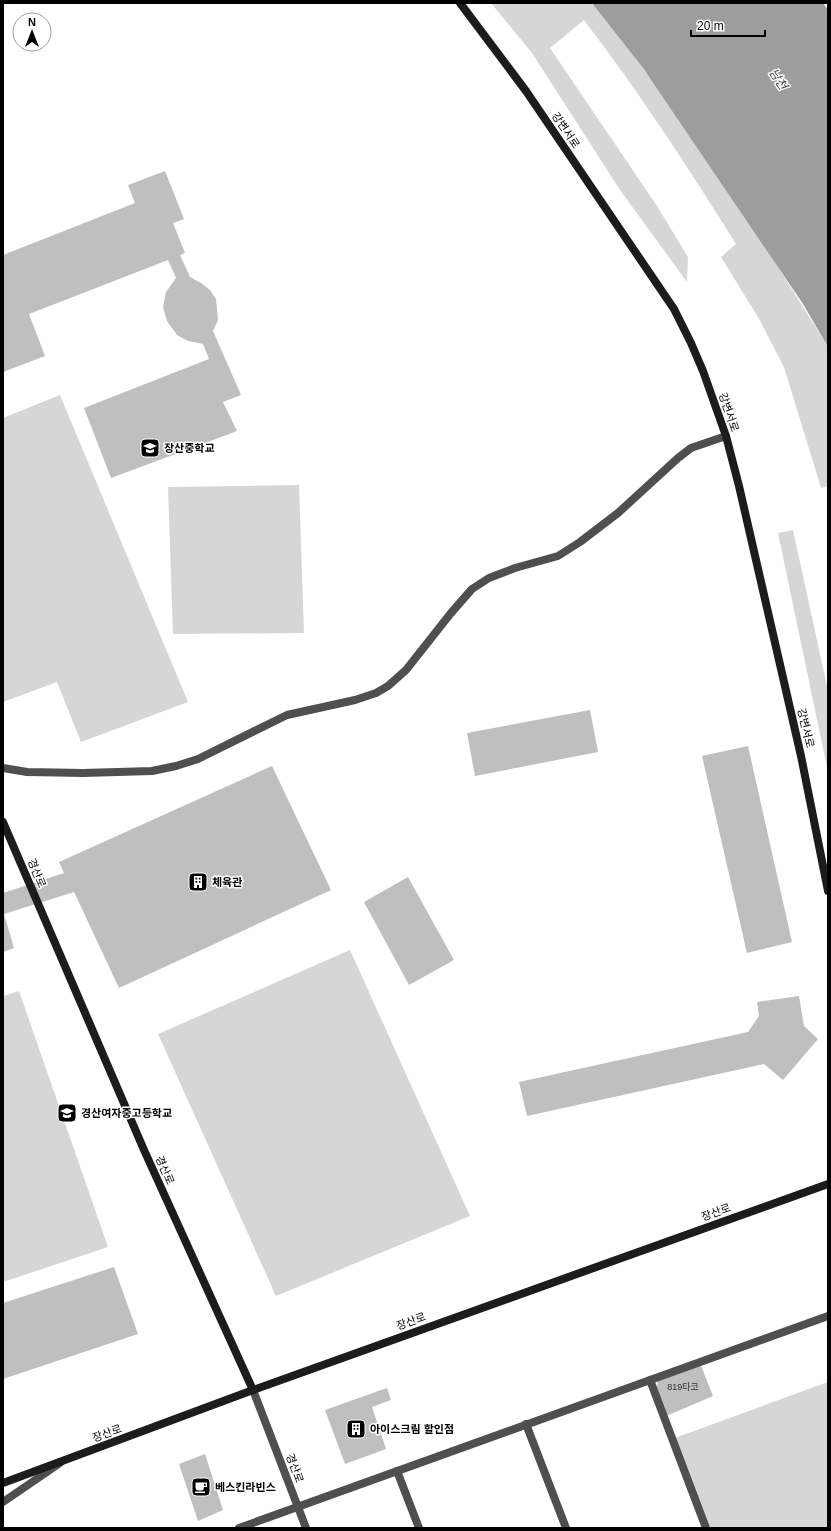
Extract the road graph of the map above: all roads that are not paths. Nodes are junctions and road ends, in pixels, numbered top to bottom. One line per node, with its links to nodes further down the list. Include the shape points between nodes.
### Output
1 (460, 3): 2 (street, 강변서로, via 526,91 674,309 703,371)
2 (726, 436): 3 (street, via 691,448 618,513 558,556 496,575 472,589 406,670 376,693 287,715 198,758 152,771 27,772); 5 (street, 강변서로, via 801,756)
3 (3, 768)
4 (3, 822): 9 (street, 경산로, via 144,1150)
5 (828, 891)
6 (828, 1184): 9 (street, 장산로)
7 (828, 1316): 8 (street)
8 (650, 1380): 10 (street); 20 (street)
9 (253, 1390): 11 (street, 장산로); 15 (street, 경산로)
10 (526, 1424): 12 (street); 19 (street)
11 (66, 1460): 13 (street, 장산로); 14 (street)
12 (397, 1471): 15 (street); 18 (street)
13 (3, 1483)
14 (3, 1502)
15 (298, 1507): 16 (street); 17 (street, 경산로)
16 (239, 1528)
17 (306, 1528)
18 (419, 1528)
19 (566, 1528)
20 (706, 1528)

